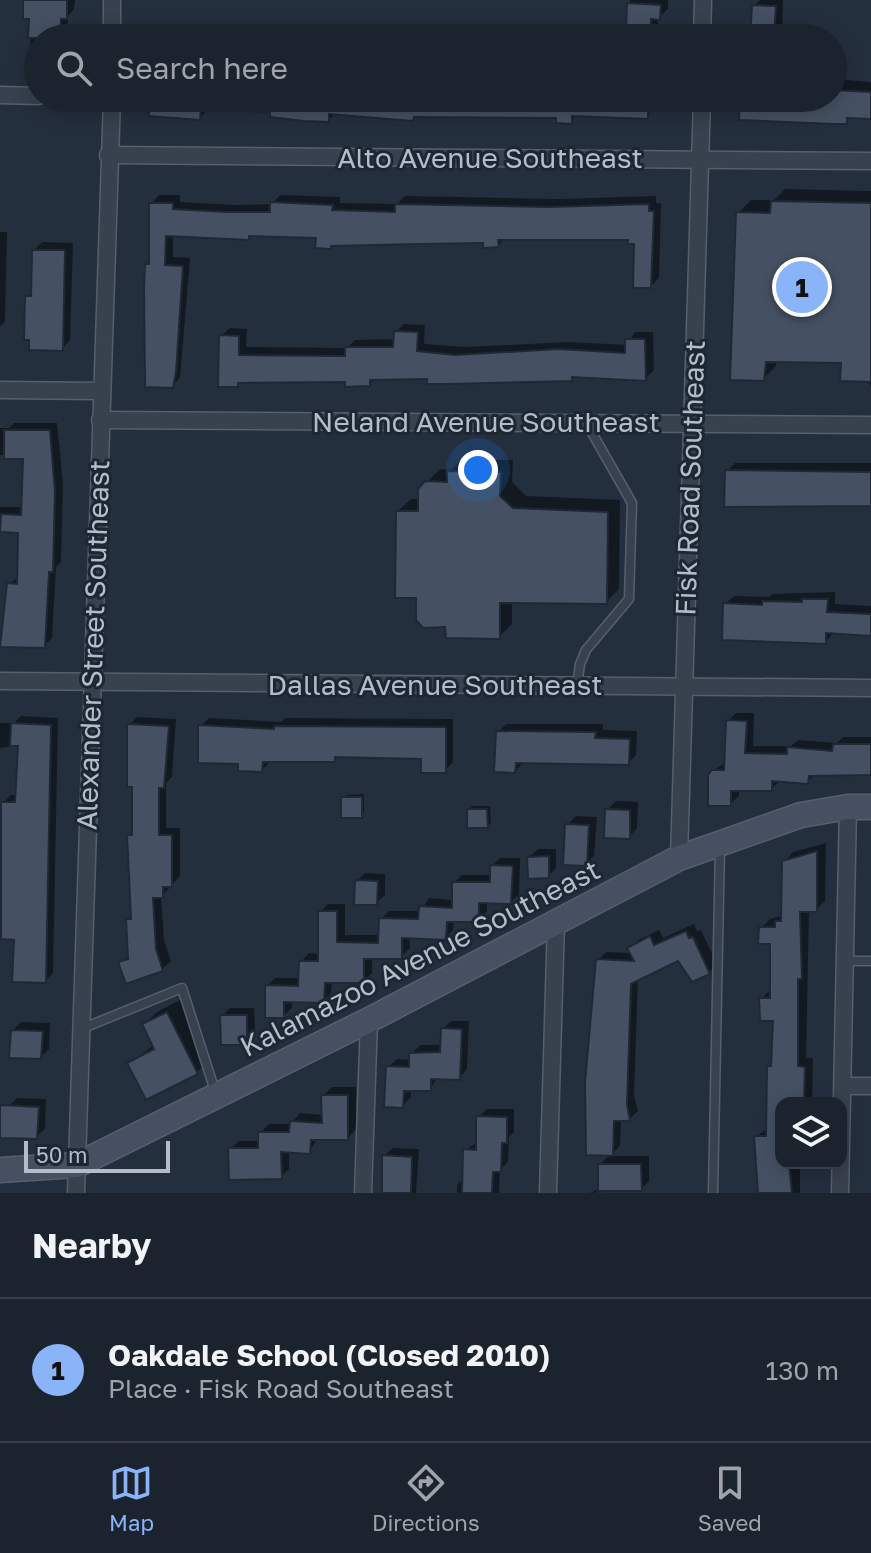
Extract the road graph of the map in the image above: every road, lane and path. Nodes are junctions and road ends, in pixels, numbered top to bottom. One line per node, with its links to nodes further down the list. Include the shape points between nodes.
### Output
1 (112, 0): 3 (street)
2 (703, 0): 4 (street)
3 (112, 24)
4 (702, 24)
5 (0, 95): 6 (street)
6 (24, 96)
7 (111, 112): 9 (street, Alexander Street Southeast)
8 (702, 112): 10 (street, Fisk Road Southeast)
9 (108, 155): 10 (street, Alto Avenue Southeast); 13 (street, Alexander Street Southeast)
10 (701, 159): 11 (street, Alto Avenue Southeast); 16 (street, Fisk Road Southeast)
11 (871, 161)
12 (0, 390): 13 (street)
13 (101, 391): 14 (street, Alexander Street Southeast)
14 (100, 420): 15 (street, Neland Avenue Southeast); 19 (street, Alexander Street Southeast)
15 (587, 423): 16 (street, Neland Avenue Southeast); 20 (lane, via 632,503 629,599 586,650)
16 (692, 424): 17 (street, Neland Avenue Southeast); 21 (street, Fisk Road Southeast)
17 (871, 425)
18 (0, 681): 19 (street, Dallas Avenue Southeast)
19 (91, 682): 20 (street, Dallas Avenue Southeast); 30 (street, Alexander Street Southeast)
20 (577, 686): 21 (street, Dallas Avenue Southeast)
21 (684, 686): 22 (street, Dallas Avenue Southeast); 25 (street, Fisk Road Southeast)
22 (871, 688)
23 (859, 807): 24 (street, Kalamazoo Avenue Southeast, via 801,815); 27 (street)
24 (720, 842): 25 (street, Kalamazoo Avenue Southeast); 39 (lane)
25 (679, 858): 26 (street, Kalamazoo Avenue Southeast)
26 (556, 921): 29 (street, Kalamazoo Avenue Southeast); 38 (street)
27 (845, 961): 28 (lane); 31 (street)
28 (871, 961)
29 (369, 1020): 33 (street, Kalamazoo Avenue Southeast); 37 (street)
30 (81, 1029): 33 (lane, via 182,988); 34 (street, Alexander Street Southeast)
31 (843, 1086): 32 (street); 40 (street)
32 (871, 1086)
33 (216, 1096): 34 (street, Kalamazoo Avenue Southeast)
34 (77, 1165): 35 (street, Kalamazoo Avenue Southeast); 36 (street, Alexander Street Southeast)
35 (0, 1170)
36 (76, 1193)
37 (363, 1193)
38 (548, 1193)
39 (713, 1193)
40 (840, 1193)

